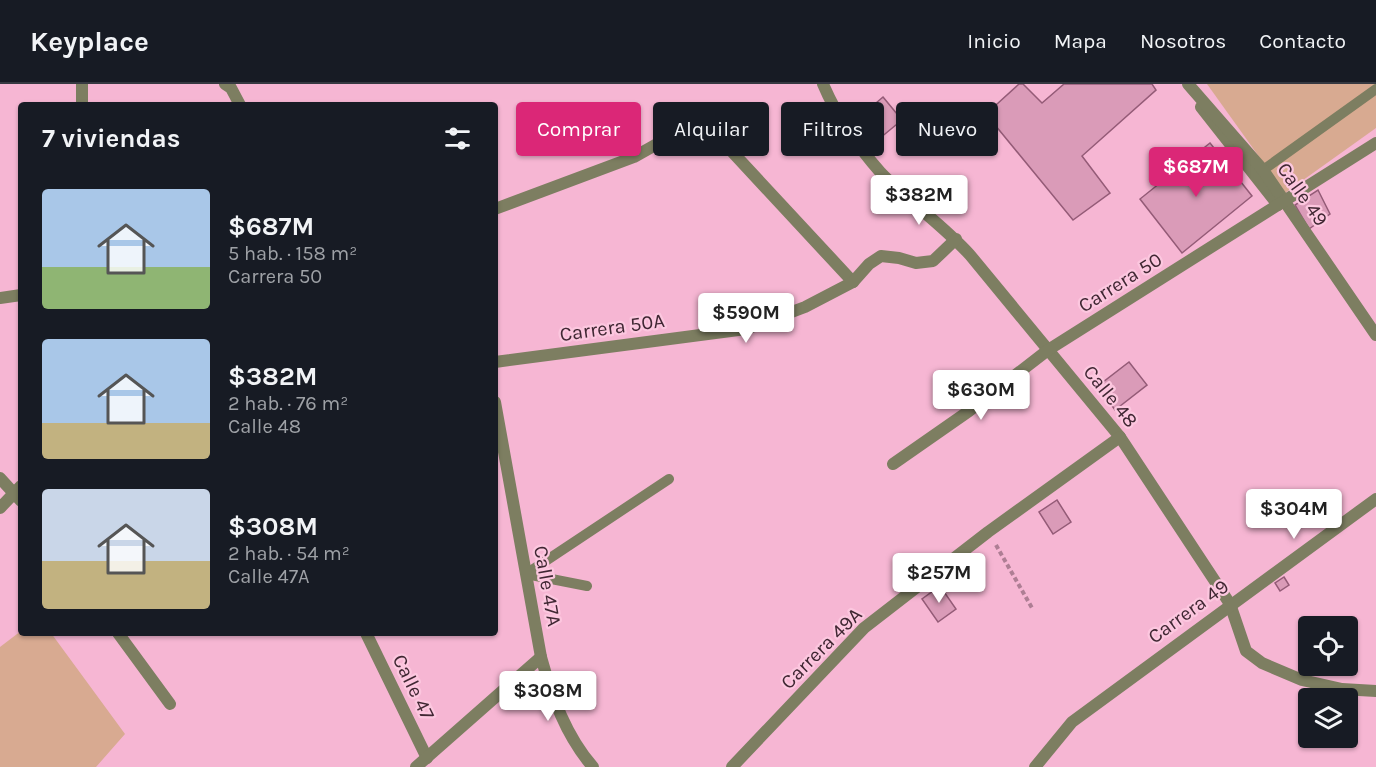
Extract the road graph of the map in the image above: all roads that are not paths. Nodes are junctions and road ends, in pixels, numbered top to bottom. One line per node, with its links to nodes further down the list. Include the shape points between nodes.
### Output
1 (82, 84): 7 (street)
2 (225, 84): 8 (street)
3 (824, 84): 13 (street, Calle 48, via 845,127 882,173)
4 (1183, 84): 11 (street)
5 (1188, 84): 10 (street, Calle 49)
6 (1376, 89): 10 (lane)
7 (82, 102)
8 (238, 102)
9 (1376, 143): 11 (street, Carrera 50)
10 (1263, 170): 11 (street, Calle 49)
11 (1281, 203): 17 (street, Calle 49); 18 (street, Carrera 50)
12 (498, 208): 14 (street, via 634,157 689,126 702,125 711,129)
13 (956, 239): 14 (street, Carrera 50A, via 933,261 916,263 881,256); 18 (street, Calle 48)
14 (853, 282): 19 (street, Carrera 50A, via 804,307 746,329)
15 (18, 295): 16 (street)
16 (0, 298)
17 (1376, 335)
18 (1048, 350): 21 (street, Calle 48); 22 (street, Carrera 50)
19 (498, 362)
20 (498, 419): 29 (street, Calle 47A)
21 (1120, 437): 31 (street, Calle 48); 40 (street, Carrera 49A, via 864,628)
22 (893, 464)
23 (0, 478): 25 (street)
24 (669, 479): 29 (lane)
25 (18, 492)
26 (18, 494): 28 (street)
27 (1376, 499): 31 (street, Carrera 49)
28 (0, 508)
29 (526, 574): 30 (lane); 34 (street, Calle 47A)
30 (587, 586)
31 (1230, 604): 35 (street, Calle 48, via 1246,651 1262,663 1302,680 1342,689); 41 (street, Carrera 49, via 1072,722)
32 (120, 636): 36 (street)
33 (367, 636): 37 (street, Calle 47)
34 (541, 657): 37 (street); 39 (street, Calle 47A, via 553,699)
35 (1376, 691)
36 (170, 704)
37 (427, 758): 38 (street)
38 (416, 767)
39 (593, 767)
40 (732, 767)
41 (1035, 767)

